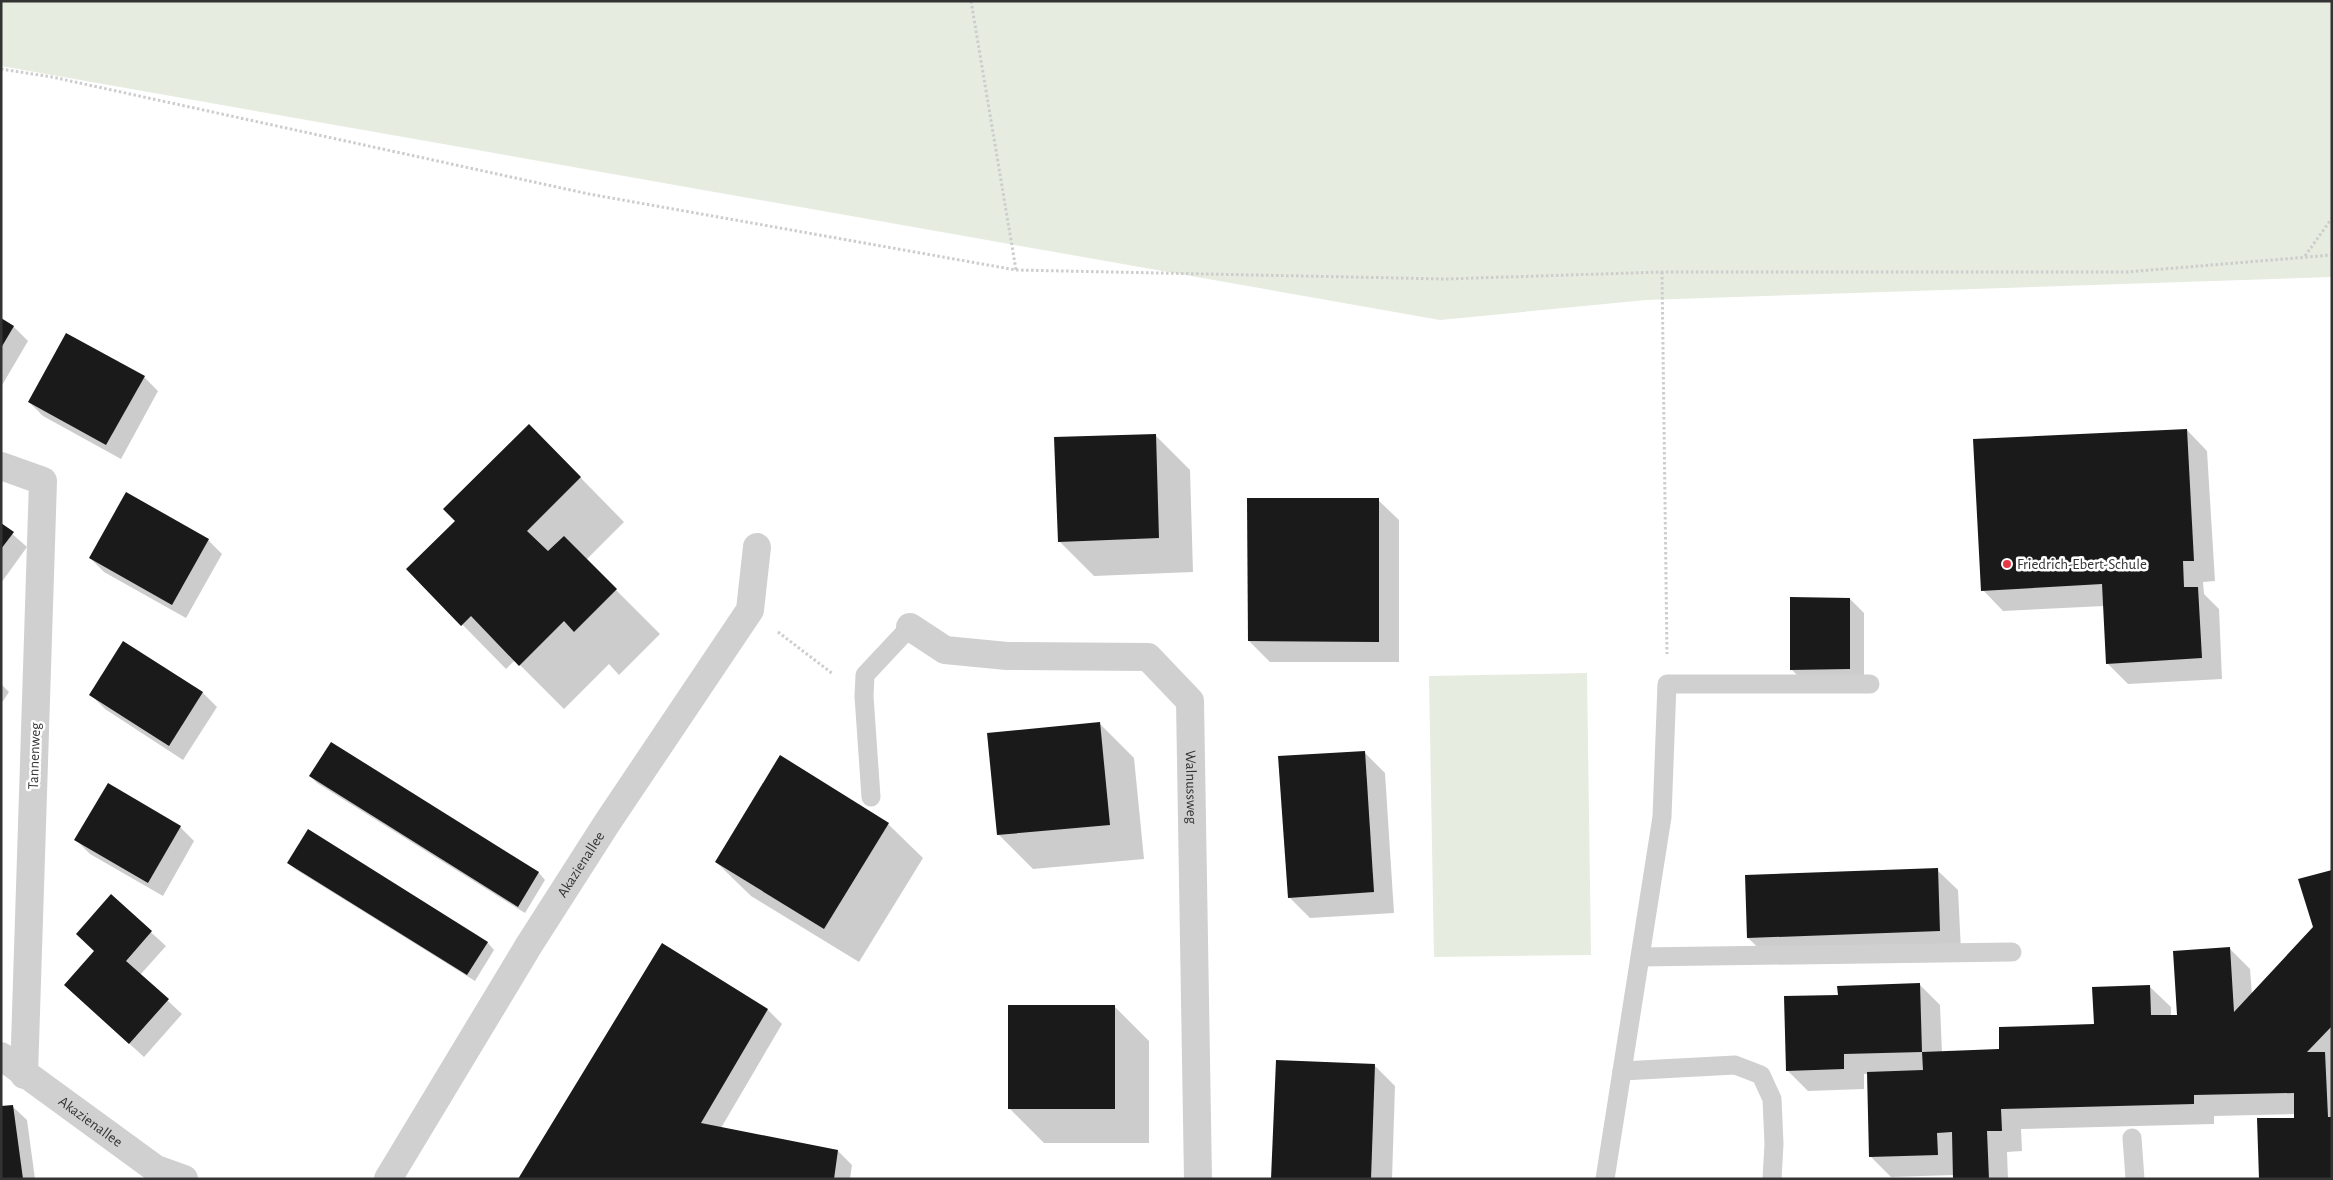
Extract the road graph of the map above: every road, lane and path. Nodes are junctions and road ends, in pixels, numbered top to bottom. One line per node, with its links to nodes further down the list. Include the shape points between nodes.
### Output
1 (971, 1): 6 (path)
2 (1, 69): 6 (path, via 52,77 589,194)
3 (2332, 218): 5 (path)
4 (2332, 255): 5 (path)
5 (2305, 256): 7 (path, via 2127,272)
6 (1016, 270): 7 (path, via 1445,278)
7 (1662, 272): 11 (path)
8 (1, 466): 18 (street, Tannenweg, via 43,481)
9 (757, 547): 21 (street, Akazienallee, via 750,610 529,945)
10 (910, 627): 13 (lane, via 865,675); 22 (street, Walnussweg, via 946,650 1007,656 1148,657 1190,702)
11 (1667, 684): 12 (lane); 15 (lane, via 1662,817)
12 (1870, 684)
13 (870, 797)
14 (2012, 952): 15 (lane)
15 (1640, 957): 17 (lane)
16 (1, 1056): 18 (street, Akazienallee)
17 (1622, 1071): 23 (lane); 24 (lane, via 1735,1065 1761,1076 1772,1099)
18 (24, 1075): 20 (street, Akazienallee, via 156,1168)
19 (2132, 1138): 25 (lane)
20 (184, 1179)
21 (388, 1179)
22 (1198, 1179)
23 (1605, 1179)
24 (1772, 1179)
25 (2135, 1179)

